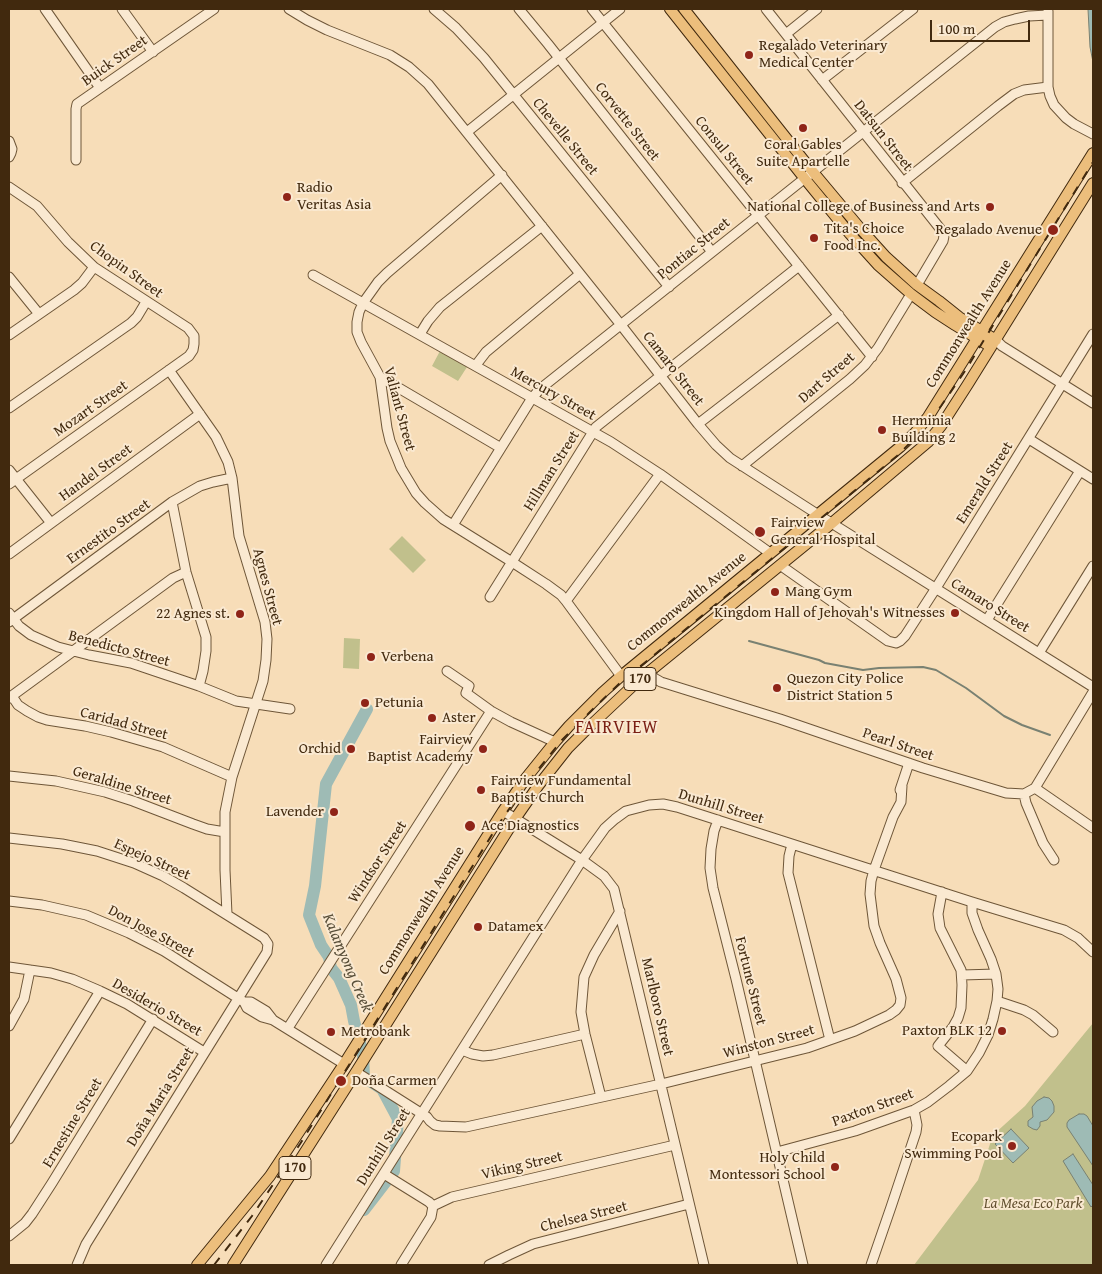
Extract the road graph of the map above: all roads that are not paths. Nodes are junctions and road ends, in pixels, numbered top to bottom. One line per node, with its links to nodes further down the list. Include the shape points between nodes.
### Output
1 (45, 9): 21 (street)
2 (122, 9): 17 (street)
3 (214, 9): 17 (street, Buick Street)
4 (289, 9): 23 (street, Camaro Street, via 326,30 400,60 428,84)
5 (434, 9): 22 (street, Chevelle Street, via 484,58)
6 (519, 9): 18 (street, Corvette Street)
7 (592, 9): 15 (street, Consul Street)
8 (620, 9): 15 (street)
9 (670, 9): 31 (main road)
10 (684, 9): 31 (main road)
11 (766, 9): 16 (street, Datsun Street)
12 (817, 9): 16 (street)
13 (913, 9): 19 (street)
14 (1048, 12): 20 (street); 24 (street, Pontiac Street, via 995,27)
15 (603, 22): 18 (street); 35 (street, Consul Street)
16 (786, 34): 19 (street, Datsun Street)
17 (153, 52): 21 (street, Buick Street)
18 (559, 58): 22 (street); 37 (street, Corvette Street)
19 (822, 80): 24 (street, Datsun Street)
20 (1048, 86): 25 (street, via 1054,105 1060,112); 32 (street, via 1014,94)
21 (100, 88): 29 (street, Buick Street, via 76,106)
22 (513, 94): 23 (street); 43 (street, Chevelle Street)
23 (467, 132): 30 (street, Camaro Street)
24 (863, 132): 31 (street, Pontiac Street); 32 (street, Datsun Street)
25 (1093, 134)
26 (9, 141): 28 (street, via 12,148)
27 (1093, 153): 53 (main road, Commonwealth Avenue / 170)
28 (9, 158)
29 (76, 160)
30 (502, 175): 36 (street, Camaro Street); 46 (street, Valiant Street, via 387,273)
31 (809, 175): 35 (street, Pontiac Street); 44 (main road, via 850,234 873,259)
32 (902, 182): 44 (street, Datsun Street, via 944,236)
33 (1093, 184): 54 (main road, Commonwealth Avenue / 170)
34 (9, 187): 39 (street, Chopin Street, via 38,206)
35 (759, 215): 37 (street, Pontiac Street); 38 (street, Consul Street)
36 (542, 226): 40 (street, Camaro Street); 50 (street, via 440,307)
37 (712, 252): 43 (street, Pontiac Street)
38 (799, 266): 48 (street, Consul Street); 59 (street, Hillman Street)
39 (94, 267): 45 (street, Chopin Street); 47 (street, via 74,290)
40 (580, 274): 49 (street, Camaro Street); 57 (street, via 486,352)
41 (313, 275): 46 (street, Mercury Street)
42 (9, 277): 47 (street)
43 (669, 287): 49 (street, Pontiac Street)
44 (914, 289): 53 (main road, via 954,325); 56 (street, Dart Street)
45 (146, 302): 55 (street, Chopin Street, via 188,328 194,336); 64 (street, via 131,323)
46 (364, 303): 50 (street, Mercury Street); 60 (street, Valiant Street, via 359,312 357,332)
47 (39, 314): 52 (street)
48 (838, 315): 56 (street, Consul Street); 67 (street)
49 (621, 325): 59 (street, Camaro Street); 62 (street, Pontiac Street)
50 (420, 334): 57 (street, Mercury Street)
51 (1093, 334): 61 (street, Emerald Street)
52 (9, 335)
53 (980, 335): 54 (main road); 66 (main road, Commonwealth Avenue / 170)
54 (996, 344): 61 (street); 69 (main road, Commonwealth Avenue / 170)
55 (189, 356): 58 (street, Mozart Street)
56 (872, 357): 74 (street, Dart Street, via 850,379)
57 (476, 365): 62 (street, Mercury Street)
58 (169, 370): 65 (street, Agnes Street); 80 (street, Mozart Street)
59 (661, 376): 67 (street, Camaro Street); 70 (street, Hillman Street)
60 (380, 377): 73 (street); 85 (street, Valiant Street, via 390,441 401,468 425,503)
61 (1062, 384): 63 (street); 72 (street, Emerald Street)
62 (532, 398): 70 (street, Mercury Street); 73 (street, Pontiac Street)
63 (1093, 403)
64 (9, 408)
65 (200, 414): 78 (street, Agnes Street, via 222,447); 83 (street, Handel Street)
66 (927, 419): 68 (main road, Commonwealth Avenue / 170); 69 (main road, via 930,429)
67 (698, 424): 74 (street, Camaro Street, via 724,453)
68 (920, 428): 71 (main road, via 930,430); 82 (main road, Commonwealth Avenue / 170)
69 (938, 430): 71 (main road, Commonwealth Avenue / 170)
70 (592, 431): 77 (street, Mercury Street); 88 (street, Hillman Street)
71 (931, 439): 84 (main road, Commonwealth Avenue / 170)
72 (1029, 439): 76 (street); 92 (street, Emerald Street)
73 (501, 448): 85 (street, Pontiac Street)
74 (742, 466): 82 (street, Camaro Street)
75 (9, 470): 80 (street)
76 (1080, 471): 79 (street); 96 (street)
77 (660, 474): 86 (street, Mercury Street); 94 (street)
78 (232, 478): 81 (street, Ernestito Street, via 200,486); 106 (street, Agnes Street, via 239,536 265,622 267,639 263,681)
79 (1093, 479)
80 (12, 482): 83 (street)
81 (172, 502): 91 (street); 95 (street, Ernestito Street)
82 (817, 514): 84 (street, Camaro Street); 86 (main road, Commonwealth Avenue / 170)
83 (51, 522): 87 (street, Handel Street)
84 (832, 523): 89 (main road, Commonwealth Avenue / 170); 92 (street, Camaro Street)
85 (453, 525): 88 (street, Valiant Street)
86 (770, 553): 101 (main road, Commonwealth Avenue / 170)
87 (9, 554)
88 (512, 562): 93 (street, Hillman Street); 94 (street, Valiant Street)
89 (780, 565): 92 (street, Emerald Street, via 888,641 896,643 905,636); 100 (main road, Commonwealth Avenue / 170)
90 (1093, 566): 98 (street)
91 (186, 572): 97 (street); 102 (street, via 206,637)
92 (936, 588): 96 (street, Camaro Street)
93 (490, 597)
94 (566, 601): 101 (street, Valiant Street)
95 (10, 618): 97 (street, Benedicto Street, via 31,635)
96 (987, 620): 98 (street, Camaro Street)
97 (72, 651): 102 (street, Benedicto Street, via 131,663); 105 (street)
98 (1039, 653): 103 (street, Camaro Street)
99 (447, 671): 108 (street, via 470,686 466,693)
100 (649, 671): 110 (street, Pearl Street, via 661,682); 116 (main road, Commonwealth Avenue / 170, via 568,748)
101 (621, 676): 109 (main road, Commonwealth Avenue / 170)
102 (199, 686): 106 (street, Benedicto Street, via 236,700)
103 (1093, 687)
104 (1093, 692): 113 (street)
105 (10, 697): 112 (street, Caridad Street, via 38,717 156,745)
106 (256, 703): 107 (street, Benedicto Street); 112 (street, Agnes Street)
107 (290, 709)
108 (491, 711): 109 (street); 141 (street, Windsor Street)
109 (555, 742): 115 (main road, Commonwealth Avenue / 170)
110 (909, 763): 114 (street, Pearl Street, via 1006,793); 124 (street, Winston Street)
111 (9, 776): 119 (street, Geraldine Street, via 56,781 105,792)
112 (232, 777): 119 (street, Agnes Street)
113 (1035, 788): 114 (street); 118 (street)
114 (1024, 794): 123 (street, via 1043,843)
115 (503, 811): 116 (street, Marlboro Street); 148 (main road, Commonwealth Avenue / 170)
116 (515, 819): 122 (street, Marlboro Street); 149 (main road, Commonwealth Avenue / 170)
117 (718, 820): 121 (street, Dunhill Street); 122 (street, Dunhill Street, via 663,804 636,807 605,828); 147 (street, Fortune Street, via 711,849 712,881)
118 (1093, 828)
119 (225, 832): 129 (street, Agnes Street)
120 (9, 838): 129 (street, Espejo Street, via 97,851 134,863)
121 (792, 844): 124 (street, Dunhill Street); 144 (street, via 788,873)
122 (582, 860): 128 (street, Marlboro Street, via 610,882); 145 (street, Dunhill Street)
123 (1054, 860)
124 (874, 870): 125 (street, Dunhill Street); 144 (street, Winston Street, via 870,894 874,926 900,991 900,1005 893,1013)
125 (942, 892): 127 (street, Dunhill Street); 135 (street, via 938,914 940,928)
126 (9, 901): 137 (street, Don Jose Street, via 42,905 107,923 164,951)
127 (972, 902): 131 (street, Dunhill Street, via 1064,930); 134 (street, Paxton Street, via 974,918)
128 (620, 912): 143 (street, via 584,977 582,1012); 151 (street, Marlboro Street)
129 (227, 914): 130 (street, Espejo Street)
130 (268, 944): 137 (street, Doña Maria Street, via 268,952)
131 (1093, 952)
132 (9, 966): 133 (street, Desiderio Street)
133 (30, 970): 136 (street, Desiderio Street); 140 (street, via 24,999)
134 (996, 974): 135 (street); 138 (street, Paxton Street)
135 (962, 975): 150 (street, via 958,1018 938,1046)
136 (100, 991): 139 (street, Desiderio Street); 155 (street)
137 (241, 1000): 141 (street, Don Jose Street, via 262,1018); 146 (street, Doña Maria Street)
138 (997, 1002): 142 (street, via 1024,1010); 150 (street, Paxton Street, via 988,1035)
139 (153, 1019): 146 (street, Desiderio Street); 161 (street, Ernestine Street, via 32,1214)
140 (9, 1026)
141 (288, 1028): 148 (street, Don Jose Street)
142 (1053, 1032)
143 (585, 1034): 145 (street, via 493,1055 483,1056); 152 (street)
144 (830, 1040): 147 (street, Winston Street)
145 (462, 1050): 154 (street, Dunhill Street)
146 (204, 1052): 162 (street, Doña Maria Street, via 86,1244)
147 (756, 1061): 151 (street, Winston Street); 157 (street, Fortune Street)
148 (344, 1064): 163 (main road, Commonwealth Avenue / 170, via 268,1180)
149 (356, 1072): 154 (street, Winston Street); 164 (main road, Commonwealth Avenue / 170)
150 (966, 1072): 153 (street, Paxton Street)
151 (661, 1084): 152 (street, Winston Street); 156 (street, Marlboro Street)
152 (601, 1097): 154 (street, Winston Street, via 466,1127 445,1126 438,1119)
153 (914, 1110): 157 (street, Paxton Street); 170 (street, via 916,1132)
154 (424, 1115): 158 (street, Dunhill Street)
155 (9, 1139)
156 (675, 1145): 159 (street, Marlboro Street); 160 (street, Viking Street, via 452,1197)
157 (777, 1152): 169 (street, Fortune Street)
158 (384, 1174): 160 (street); 165 (street, Dunhill Street)
159 (689, 1204): 167 (street, Chelsea Street, via 533,1244); 168 (street, Marlboro Street)
160 (433, 1206): 166 (street, via 431,1218)
161 (9, 1236)
162 (77, 1265)
163 (197, 1265)
164 (233, 1265)
165 (326, 1265)
166 (401, 1265)
167 (489, 1265)
168 (704, 1265)
169 (803, 1265)
170 (871, 1265)

